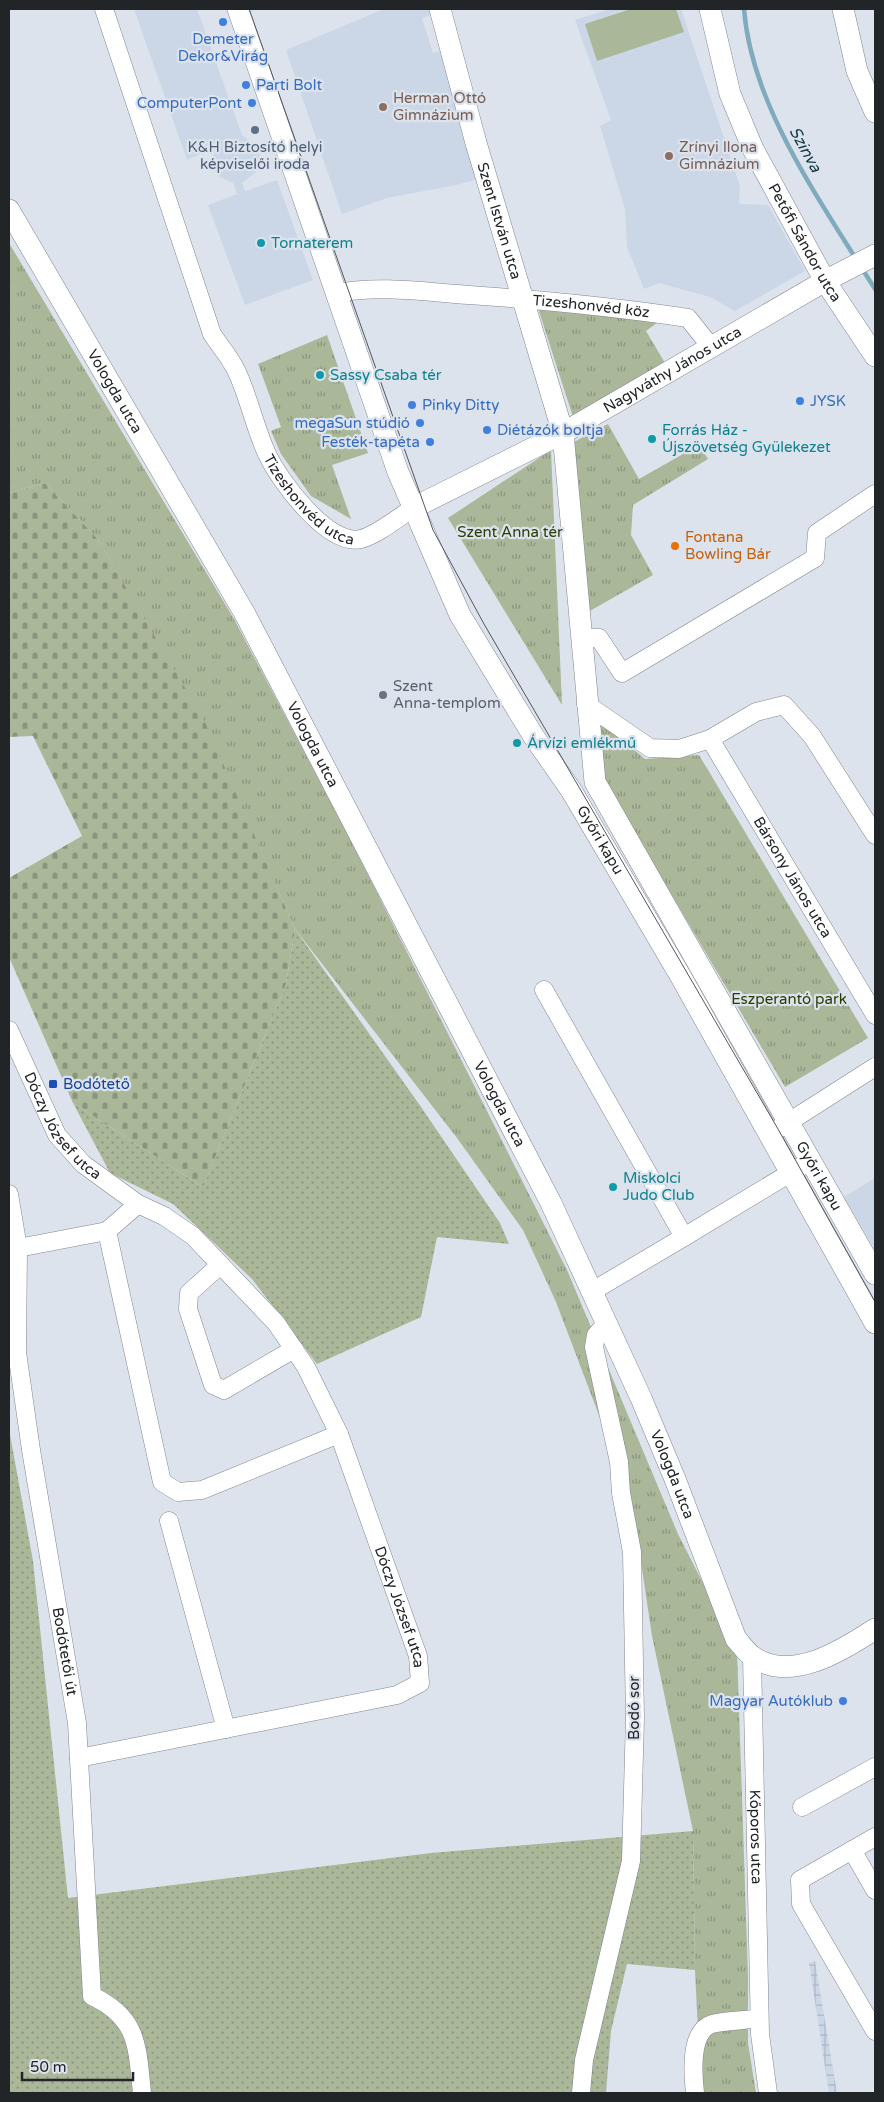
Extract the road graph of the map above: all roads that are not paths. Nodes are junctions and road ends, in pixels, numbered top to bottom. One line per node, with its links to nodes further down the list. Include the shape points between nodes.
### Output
1 (104, 9): 16 (street, Tizeshonvéd utca, via 212,334 237,371 268,456 287,486 313,516 329,532 347,539 361,539)
2 (238, 9): 10 (street)
3 (440, 9): 11 (street, Szent István utca)
4 (710, 9): 9 (street, Petőfi Sándor utca, via 730,94 754,148)
5 (843, 9): 6 (street, via 857,72)
6 (875, 112)
7 (9, 210): 36 (street, Vologda utca, via 245,614 551,1203)
8 (872, 257): 9 (street, Nagyváthy János utca)
9 (833, 277): 12 (street, Nagyváthy János utca); 13 (street, Petőfi Sándor utca)
10 (337, 293): 11 (street, Tizeshonvéd köz, via 386,289); 16 (street)
11 (523, 299): 12 (street, Tizeshonvéd köz, via 688,318); 14 (street, Szent István utca)
12 (711, 347): 14 (street, Nagyváthy János utca)
13 (875, 356)
14 (563, 433): 16 (street, Nagyváthy János utca); 17 (street)
15 (875, 494): 17 (street, via 817,534 815,558 622,673 599,638)
16 (413, 508): 26 (street, Győri kapu, via 460,615 534,737 571,790)
17 (581, 638): 18 (street)
18 (586, 704): 19 (street, via 650,748 679,749); 25 (street, Győri kapu, via 595,782)
19 (710, 739): 20 (street, via 756,712 784,705 812,736); 22 (street, Bársony János utca)
20 (875, 835)
21 (544, 990): 32 (street)
22 (875, 1015)
23 (9, 1030): 30 (street, Dóczy József utca, via 58,1135 83,1164)
24 (875, 1067): 25 (street)
25 (788, 1122): 26 (street); 27 (street, Győri kapu)
26 (770, 1134): 28 (street, Győri kapu)
27 (810, 1161): 28 (street); 35 (street, Győri kapu)
28 (791, 1172): 32 (street, Győri kapu); 37 (street, Győri kapu)
29 (9, 1194): 33 (street, Bodótetői út)
30 (138, 1204): 31 (street); 34 (street, Dóczy József utca, via 164,1216 193,1236)
31 (107, 1231): 33 (street); 40 (street, via 162,1482 178,1492 202,1490)
32 (684, 1237): 36 (street)
33 (18, 1248): 45 (street, Bodótetői út, via 17,1352 30,1450 77,1723)
34 (219, 1266): 39 (street, Dóczy József utca, via 276,1323); 39 (street, via 189,1294 188,1309 213,1386 224,1390)
35 (875, 1274)
36 (591, 1292): 38 (street, Vologda utca)
37 (875, 1323)
38 (606, 1324): 43 (street, Vologda utca, via 675,1479 736,1639); 54 (street, Bodó sor, via 596,1335 594,1347 618,1462 632,1552 635,1718 631,1861 584,2060)
39 (294, 1349): 40 (street, Dóczy József utca)
40 (339, 1434): 44 (street, Dóczy József utca, via 418,1656 420,1683 397,1695)
41 (169, 1521): 44 (street)
42 (875, 1629): 43 (street, via 838,1653 809,1663 786,1666 770,1664)
43 (752, 1656): 51 (street, Kőporos utca)
44 (226, 1729): 45 (street, Dóczy József utca)
45 (79, 1758): 53 (street, Bodótetői út, via 92,1996 115,2008 126,2020 134,2039)
46 (875, 1767): 47 (street)
47 (802, 1807)
48 (875, 1837): 49 (street)
49 (852, 1850): 50 (street); 52 (street, via 800,1880 801,1904)
50 (875, 1890)
51 (759, 2018): 55 (street, via 710,2024 701,2033 692,2063); 56 (street, Kőporos utca)
52 (875, 2031)
53 (142, 2093)
54 (582, 2093)
55 (695, 2093)
56 (768, 2093)

